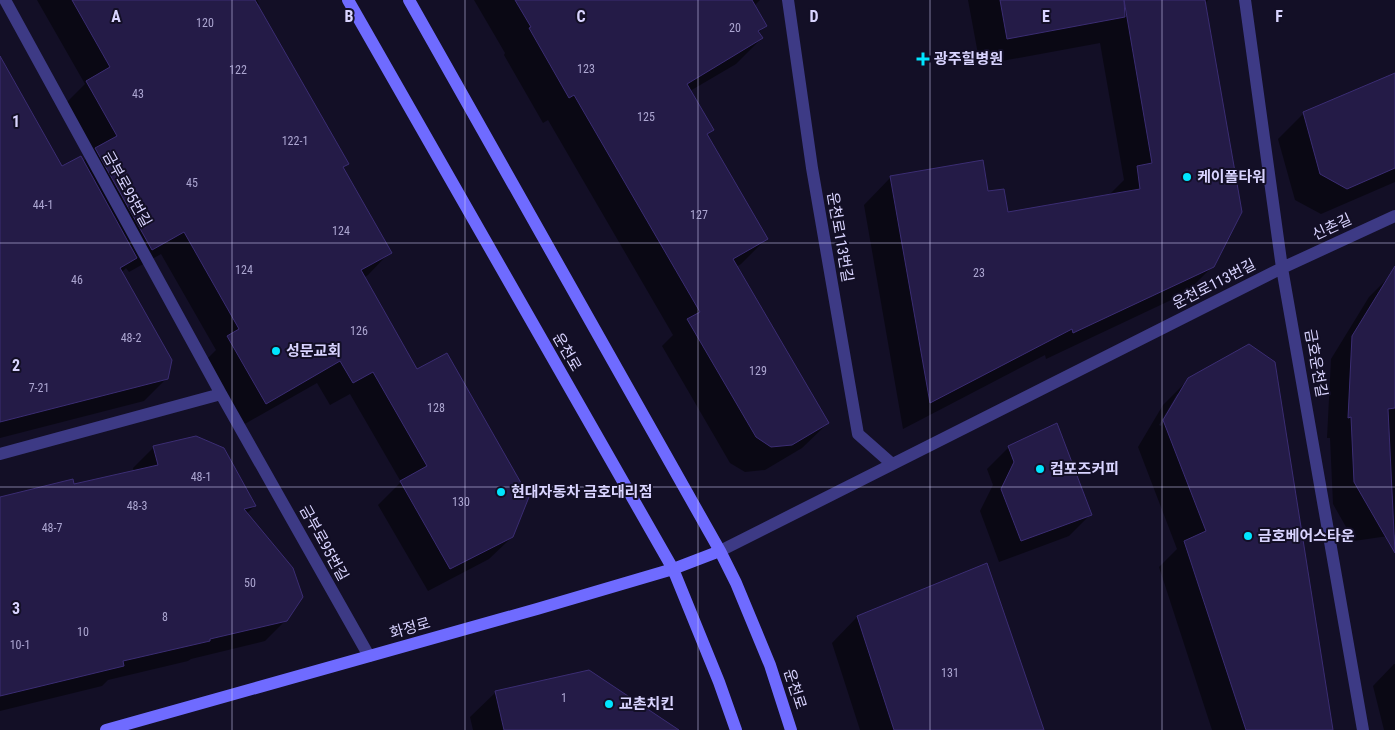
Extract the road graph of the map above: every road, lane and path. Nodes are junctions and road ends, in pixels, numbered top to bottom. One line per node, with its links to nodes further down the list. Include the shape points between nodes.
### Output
1 (5, 0): 8 (street, 금부로95번길)
2 (348, 0): 12 (street, 운천로)
3 (409, 0): 11 (street, 운천로)
4 (788, 0): 10 (street, 운천로113번길, via 812,168 858,434)
5 (1245, 0): 7 (street, 금호운천길)
6 (1395, 216): 7 (street, 신촌길)
7 (1282, 268): 10 (street, 운천로113번길); 17 (street, 금호운천길)
8 (221, 394): 9 (street); 13 (street, 금부로95번길)
9 (0, 454)
10 (892, 464): 11 (street, 운천로113번길)
11 (720, 551): 12 (street, 화정로); 16 (street, 운천로, via 770,665)
12 (674, 569): 13 (street, 화정로); 15 (street, 운천로)
13 (369, 656): 14 (street, 화정로)
14 (106, 730)
15 (736, 730)
16 (791, 730)
17 (1363, 730)

